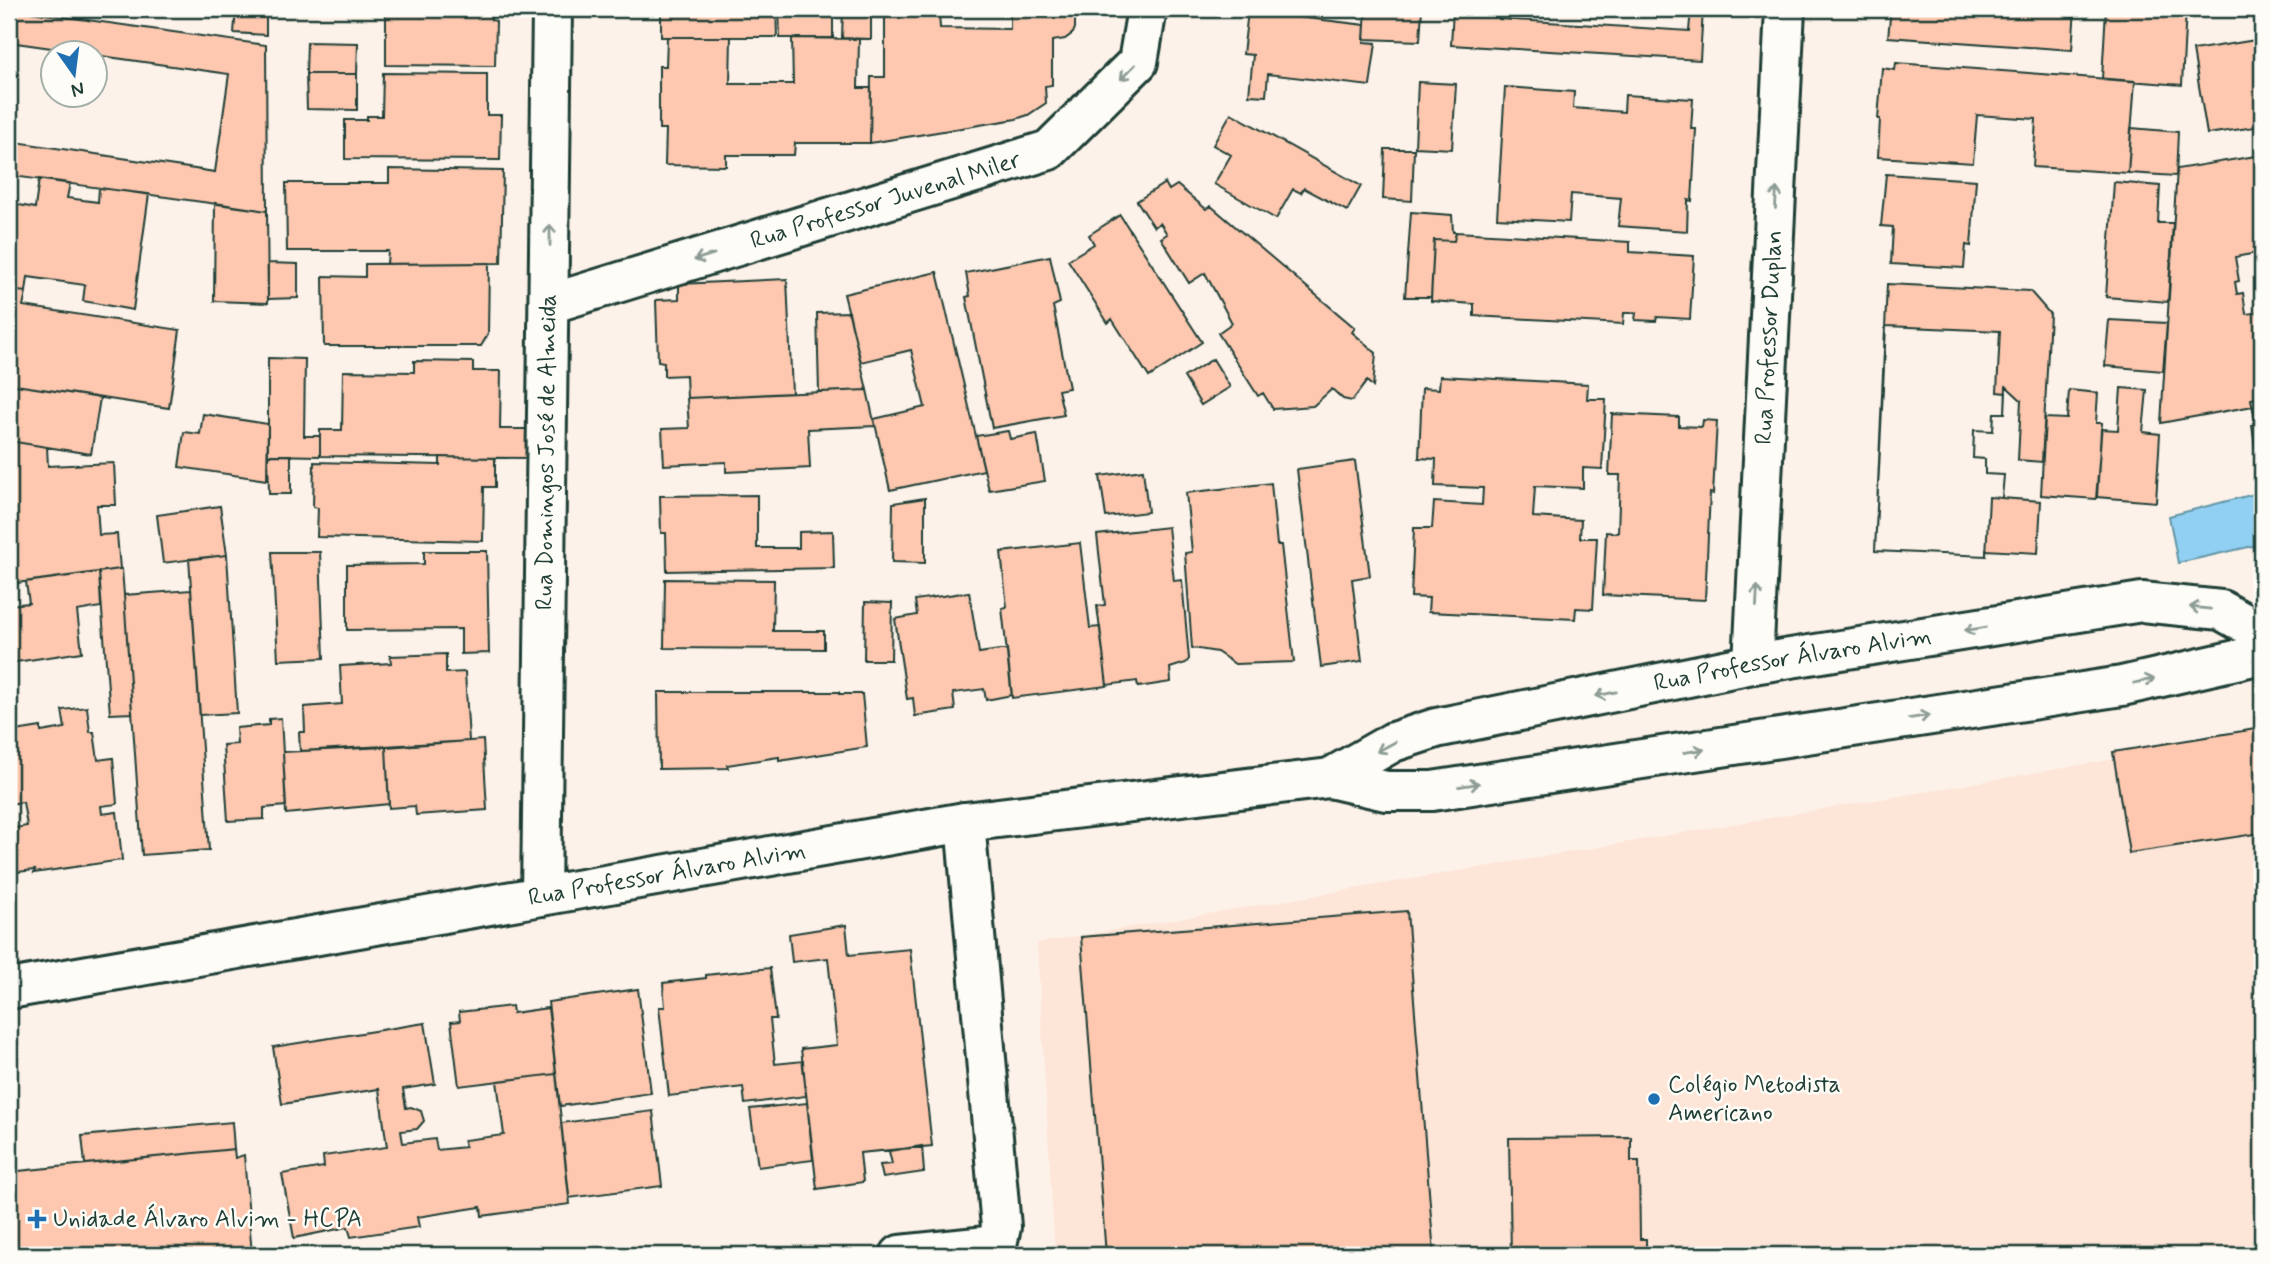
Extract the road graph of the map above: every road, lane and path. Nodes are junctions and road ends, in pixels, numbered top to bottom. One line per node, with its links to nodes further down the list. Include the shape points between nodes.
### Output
1 (552, 9): 4 (street, Rua Domingos José de Almeida, one-way to 1)
2 (1147, 9): 4 (street, Rua Professor Juvenal Miler, one-way to 4, via 1138,62 1049,150)
3 (1785, 9): 7 (street, Rua Professor Duplan, one-way to 3)
4 (549, 304): 10 (street, Rua Domingos José de Almeida)
5 (2262, 634): 7 (street, Rua Professor Álvaro Alvim, one-way to 7, via 2221,610 2142,602)
6 (2262, 654): 8 (street, Rua Professor Álvaro Alvim, one-way to 6, via 1386,791 1433,791 2122,686)
7 (1754, 664): 8 (street, Rua Professor Álvaro Alvim, one-way to 8, via 1437,728 1393,743)
8 (1330, 778): 9 (street, Rua Professor Álvaro Alvim)
9 (965, 822): 10 (street, Rua Professor Álvaro Alvim); 12 (street, via 1002,1227 998,1240 987,1246)
10 (541, 895): 11 (street, Rua Professor Álvaro Alvim)
11 (9, 989)
12 (900, 1255)

